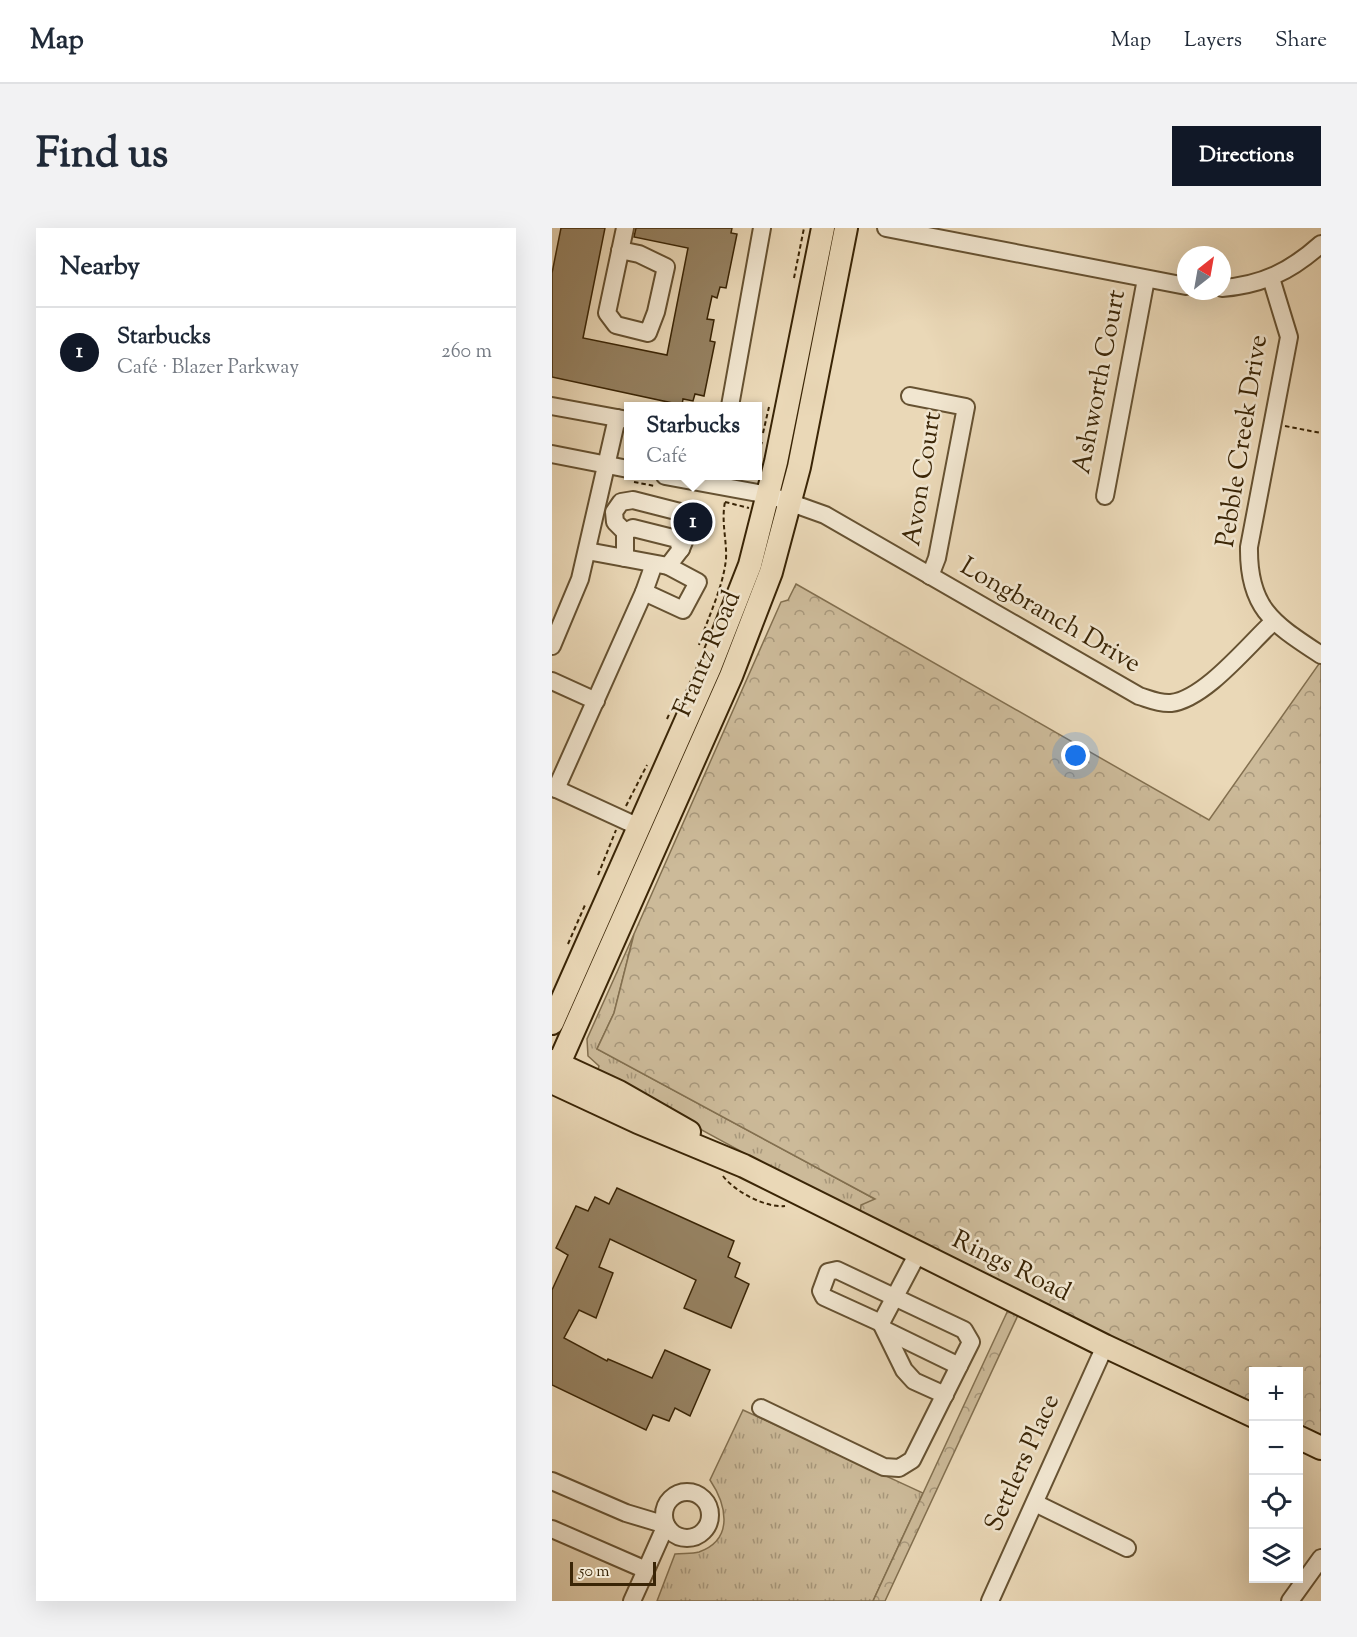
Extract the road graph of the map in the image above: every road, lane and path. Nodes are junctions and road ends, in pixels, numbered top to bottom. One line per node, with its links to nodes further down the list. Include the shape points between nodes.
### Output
1 (625, 228): 8 (street)
2 (762, 228): 15 (street)
3 (822, 228): 14 (main road, Frantz Road)
4 (846, 228): 27 (main road, Frantz Road)
5 (886, 228): 6 (street)
6 (957, 235): 9 (street)
7 (1321, 244): 10 (street)
8 (620, 250): 8 (street, via 607,313 616,325 648,333 666,267)
9 (1146, 279): 11 (street); 26 (street, Ashworth Court)
10 (1271, 279): 12 (street); 18 (street, Pebble Creek Drive, via 1289,337)
11 (1177, 284)
12 (1231, 286)
13 (910, 396): 34 (street, Avon Court, via 966,407 937,558)
14 (788, 401): 25 (main road, Frantz Road); 27 (main road)
15 (731, 402)
16 (552, 406): 17 (street)
17 (623, 419): 22 (street)
18 (1273, 424): 19 (path); 37 (street, Pebble Creek Drive, via 1249,570 1256,595)
19 (1321, 433)
20 (552, 454): 22 (street)
21 (624, 468): 22 (street)
22 (606, 470): 23 (path); 31 (street)
23 (624, 474)
24 (665, 482): 25 (street, Longbranch Drive)
25 (769, 495): 27 (street, Longbranch Drive); 36 (main road, via 774,512); 47 (main road, Frantz Road, via 734,608)
26 (1105, 496)
27 (791, 501): 34 (street, Longbranch Drive, via 825,515); 36 (main road, Frantz Road)
28 (746, 507): 39 (path, via 725,502 722,517 726,557)
29 (625, 532): 30 (street, via 633,528 677,539); 30 (street, via 615,522 614,512 621,502 633,500 680,512 690,526); 32 (street)
30 (681, 549): 33 (street)
31 (587, 551): 32 (street); 38 (street, via 580,579)
32 (625, 558): 33 (street)
33 (661, 565): 35 (street); 35 (street, via 698,582 683,610)
34 (930, 576): 37 (street, Longbranch Drive, via 1139,696 1160,703 1181,701 1201,690)
35 (644, 592): 43 (street)
36 (759, 607): 52 (main road, Frantz Road)
37 (1273, 622): 40 (street, Pebble Creek Drive)
38 (552, 646)
39 (697, 651)
40 (1321, 655)
41 (552, 681): 43 (street)
42 (679, 693): 44 (path)
43 (596, 701): 46 (street)
44 (666, 721)
45 (649, 760): 47 (path)
46 (554, 788): 47 (street)
47 (630, 823): 48 (path); 51 (main road, Frantz Road)
48 (597, 876)
49 (589, 896): 50 (path)
50 (567, 948)
51 (552, 1023)
52 (554, 1071): 53 (main road, Rings Road, via 664,1116 744,1166)
53 (918, 1253): 54 (street); 56 (main road, Rings Road)
54 (895, 1298): 55 (street); 55 (street, via 837,1270 828,1272 821,1291 824,1297); 57 (street, via 964,1330 971,1342)
55 (883, 1326): 57 (street); 58 (street, via 904,1370 914,1381)
56 (1105, 1346): 60 (main road, Rings Road); 64 (street, Settlers Place)
57 (959, 1366): 58 (street)
58 (945, 1395): 59 (street, via 912,1460 899,1468 884,1467)
59 (761, 1408)
60 (1249, 1414)
61 (1303, 1439): 62 (main road)
62 (1321, 1448)
63 (552, 1480): 68 (street, via 626,1513 666,1525)
64 (1035, 1503): 66 (street); 70 (street, Settlers Place)
65 (552, 1529): 68 (street)
66 (1127, 1548)
67 (1321, 1558): 71 (street)
68 (645, 1569): 69 (street)
69 (632, 1601)
70 (990, 1601)
71 (1290, 1601)

